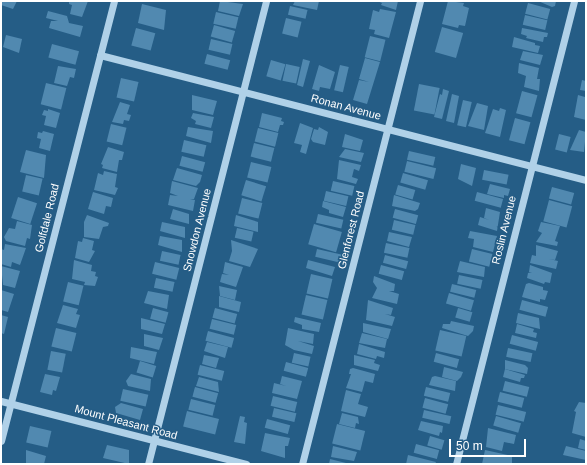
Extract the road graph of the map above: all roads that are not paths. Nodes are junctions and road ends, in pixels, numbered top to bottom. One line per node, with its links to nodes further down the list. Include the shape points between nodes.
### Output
1 (114, 1): 5 (street, Golfdale Road)
2 (266, 1): 6 (street, Snowdon Avenue)
3 (420, 1): 7 (street, Glenforest Road)
4 (574, 1): 8 (street, Roslin Avenue)
5 (100, 55): 6 (street, Ronan Avenue); 11 (street, Golfdale Road)
6 (243, 92): 7 (street, Ronan Avenue); 13 (street, Snowdon Avenue)
7 (387, 129): 8 (street, Ronan Avenue); 16 (street, Glenforest Road)
8 (531, 166): 9 (street, Ronan Avenue); 17 (street, Roslin Avenue)
9 (586, 180)
10 (1, 401): 11 (street, Mount Pleasant Road)
11 (11, 403): 12 (street, Golfdale Road); 13 (street, Mount Pleasant Road)
12 (1, 441)
13 (154, 441): 14 (street, Snowdon Avenue); 15 (street, Mount Pleasant Road)
14 (148, 464)
15 (246, 464)
16 (302, 464)
17 (456, 464)

